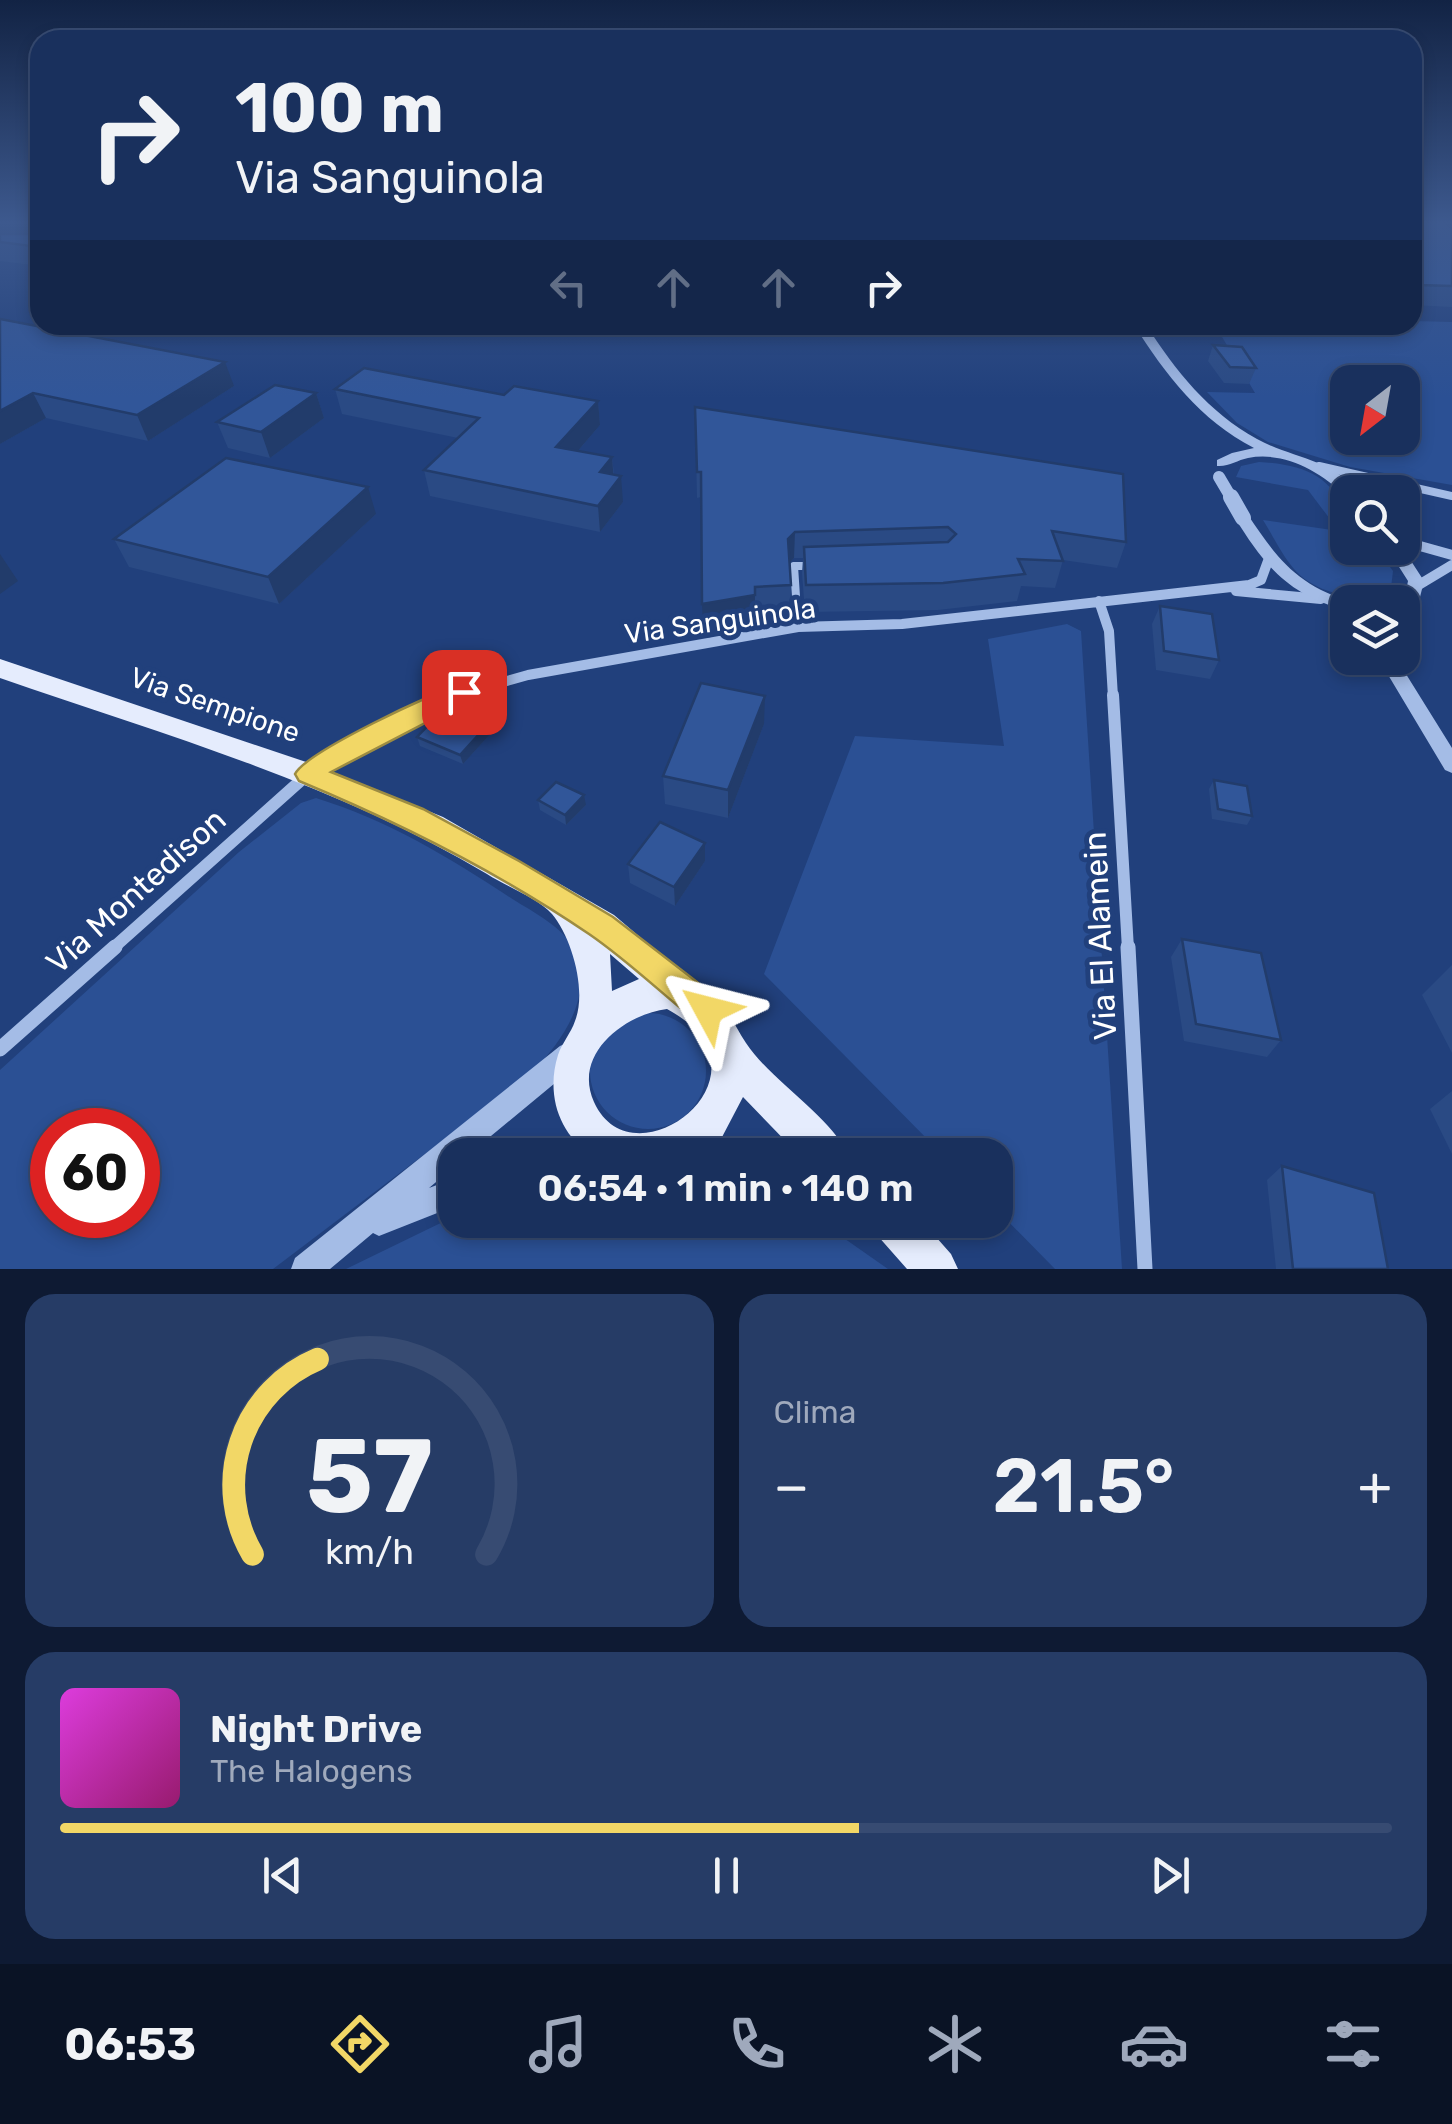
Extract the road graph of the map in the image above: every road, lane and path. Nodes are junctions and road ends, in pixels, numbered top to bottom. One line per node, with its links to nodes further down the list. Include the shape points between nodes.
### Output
1 (1147, 335): 2 (street)
2 (1214, 422): 3 (street); 5 (street, via 1225,447)
3 (1276, 454): 4 (street); 5 (street, via 1242,454)
4 (1313, 465): 6 (street); 8 (street)
5 (1221, 470): 12 (street, bridge)
6 (1332, 475)
7 (1420, 493): 8 (street)
8 (1432, 493): 9 (street)
9 (1452, 496)
10 (1420, 546): 11 (street)
11 (1452, 555)
12 (1268, 561): 16 (street, Via Sanguinola, via 1259,582); 17 (street)
13 (812, 566): 21 (lane, via 794,566)
14 (1452, 566): 15 (street)
15 (1418, 585)
16 (1220, 589): 17 (street, Via Sanguinola); 18 (street, Via Sanguinola)
17 (1324, 600): 19 (street); 20 (street)
18 (1100, 601): 21 (street, Via Sanguinola, via 902,624); 37 (street, Via El Alamein, via 1109,631 1118,749)
19 (1330, 602)
20 (1330, 604)
21 (798, 627): 25 (street, Via Sanguinola, via 477,687)
22 (0, 668): 25 (main road, Via Sempione)
23 (1400, 675): 24 (street)
24 (1452, 765)
25 (308, 774): 26 (main road, Via Sempione, via 432,826); 29 (street, Via Montedison)
26 (561, 903): 27 (main road, Via Sempione, via 628,944); 28 (main road, Via Sempione, via 594,956)
27 (687, 997): 28 (main road, via 637,995); 30 (main road, via 720,1023)
28 (586, 1035): 31 (main road, via 572,1082 583,1118); 35 (street)
29 (0, 1049)
30 (733, 1056): 32 (main road, via 729,1084); 33 (main road)
31 (602, 1138)
32 (691, 1138)
33 (810, 1138)
34 (438, 1199): 35 (street)
35 (360, 1229): 36 (street)
36 (306, 1269)
37 (1146, 1269)

